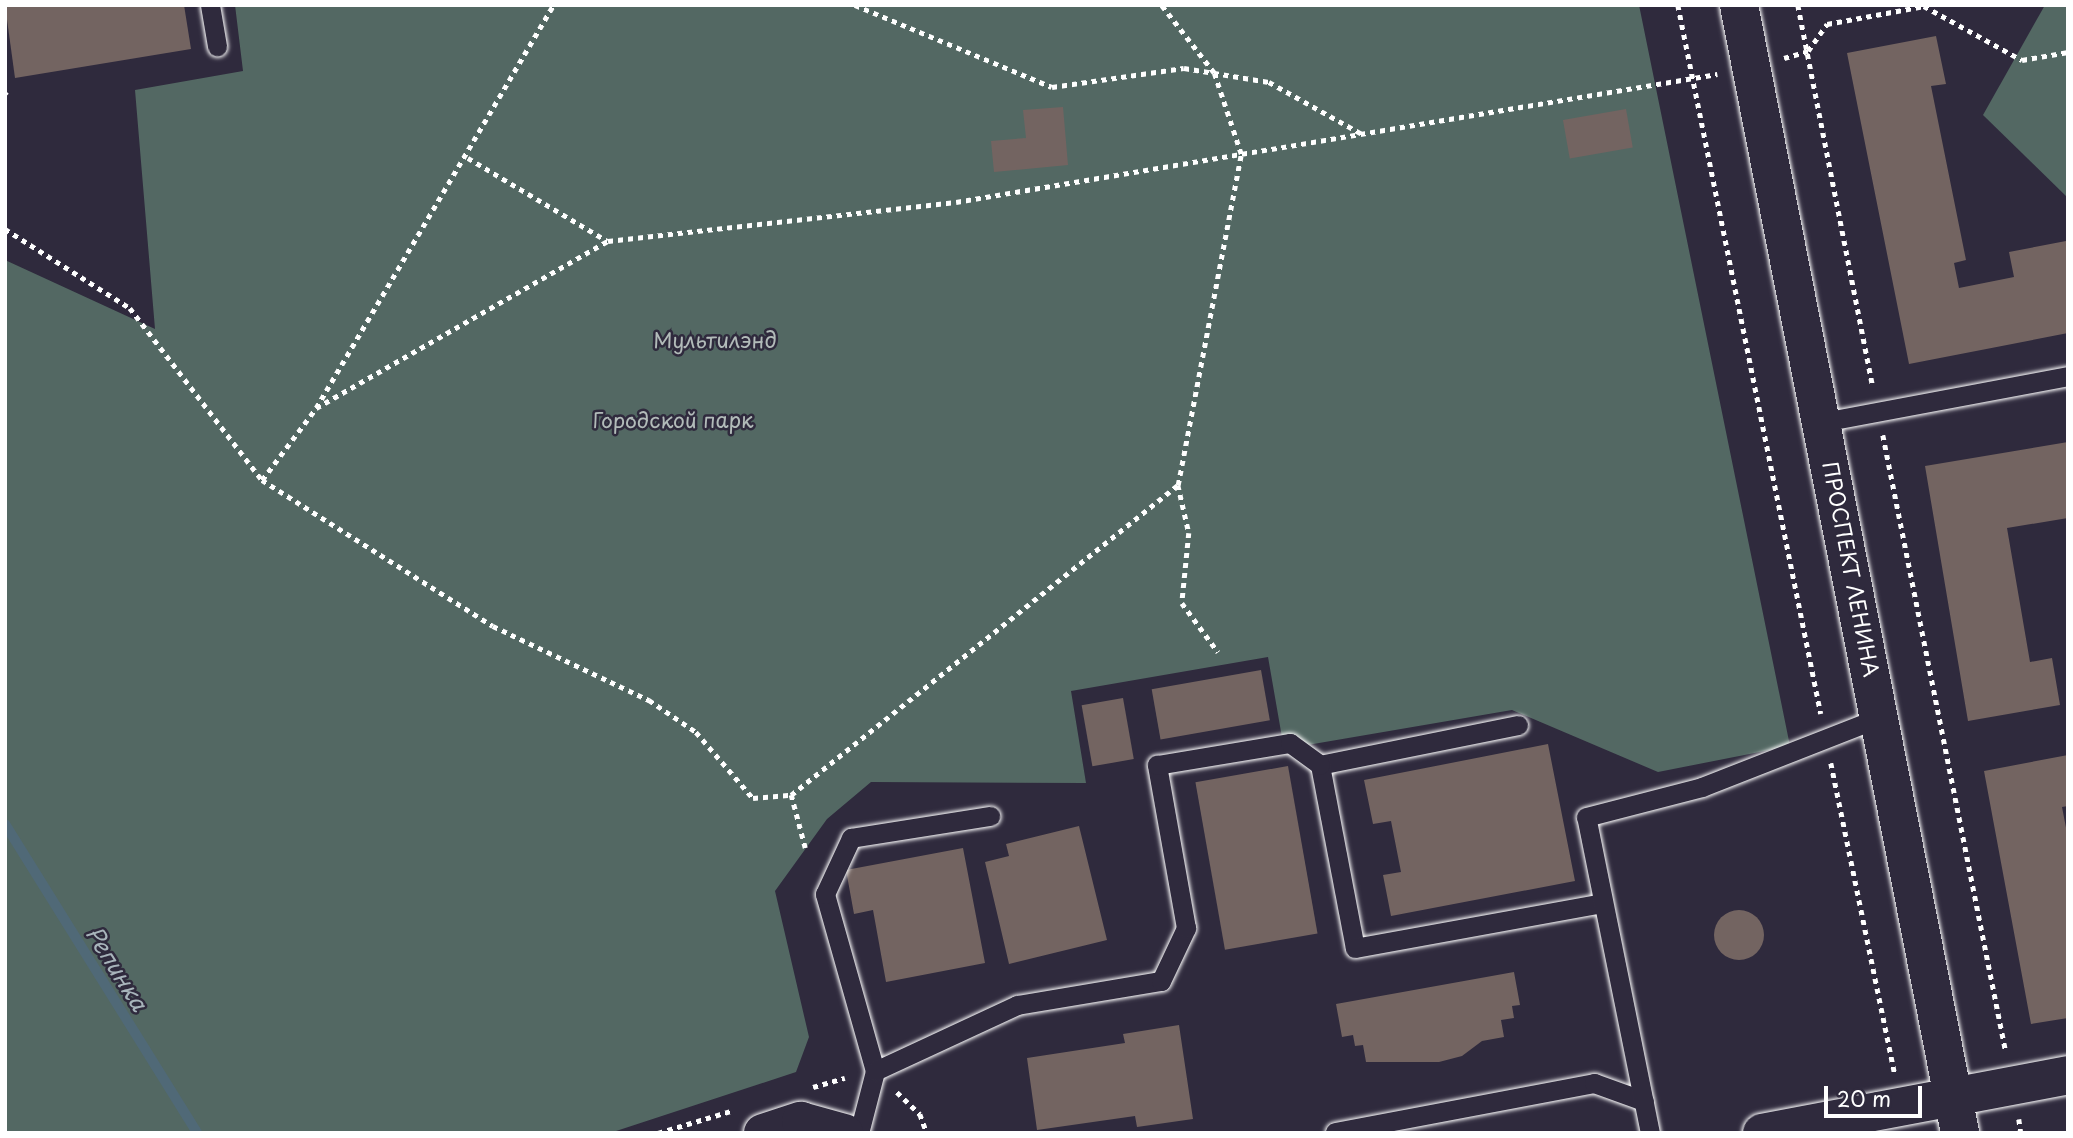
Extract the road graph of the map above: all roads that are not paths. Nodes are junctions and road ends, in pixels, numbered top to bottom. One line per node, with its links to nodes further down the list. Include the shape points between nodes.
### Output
1 (210, 5): 3 (lane)
2 (1739, 5): 5 (main road, ПРОСПЕКТ ЛЕНИНА)
3 (217, 46)
4 (2068, 376): 5 (lane)
5 (1823, 422): 6 (main road, ПРОСПЕКТ ЛЕНИНА)
6 (1881, 716): 10 (lane, via 1702,788 1586,817); 13 (main road, ПРОСПЕКТ ЛЕНИНА)
7 (1518, 725): 8 (lane)
8 (1320, 765): 10 (lane, via 1355,948); 11 (lane, via 1290,743 1157,765 1186,928 1161,981 1017,1005)
9 (990, 816): 11 (lane, via 850,838 825,894)
10 (1603, 903): 14 (lane)
11 (874, 1071): 18 (lane)
12 (2068, 1074): 13 (main road)
13 (1952, 1096): 20 (main road); 21 (main road, ПРОСПЕКТ ЛЕНИНА)
14 (1644, 1101): 15 (lane, via 1594,1083); 19 (lane)
15 (1335, 1132)
16 (763, 1133): 17 (main road, via 801,1121)
17 (844, 1133)
18 (859, 1133)
19 (1650, 1133)
20 (1762, 1133)
21 (1959, 1133)

